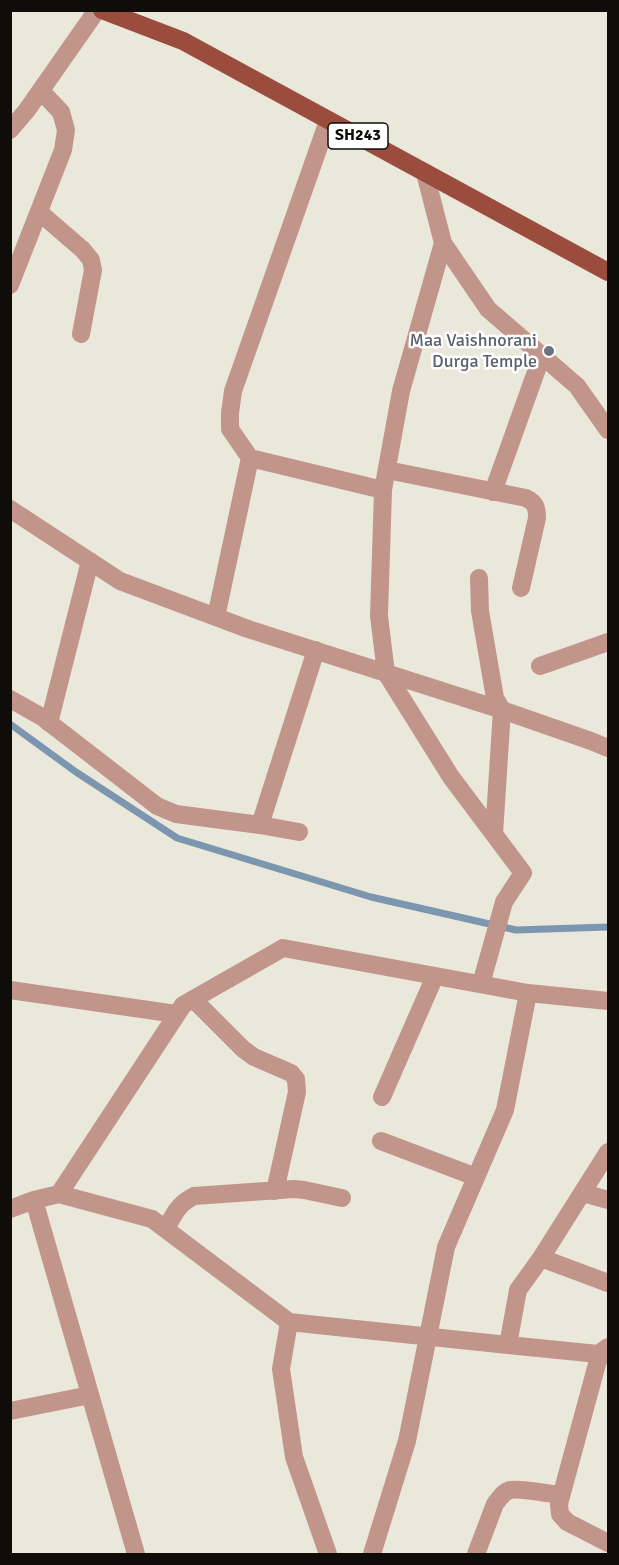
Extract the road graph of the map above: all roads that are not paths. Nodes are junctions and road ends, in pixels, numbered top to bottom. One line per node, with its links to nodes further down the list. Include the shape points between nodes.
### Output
1 (97, 10): 3 (street)
2 (102, 10): 4 (main road, SH243, via 183,41)
3 (40, 91): 5 (street); 7 (street, via 61,112 66,130 63,150)
4 (328, 121): 6 (main road, SH243); 14 (street, via 233,391 230,429)
5 (10, 130)
6 (425, 173): 8 (street); 9 (main road, SH243)
7 (39, 212): 10 (street); 11 (street, via 91,260 93,270)
8 (442, 243): 12 (street, via 488,309); 15 (street, via 401,391)
9 (609, 272)
10 (10, 285)
11 (81, 334)
12 (542, 355): 13 (street, via 577,386); 17 (street)
13 (609, 430)
14 (250, 458): 16 (street); 22 (street)
15 (387, 470): 16 (street); 17 (street)
16 (383, 490): 26 (street, via 379,616)
17 (493, 492): 21 (street, via 526,498 537,509)
18 (10, 509): 19 (street)
19 (90, 561): 22 (street, via 120,581); 29 (street)
20 (479, 578): 28 (street, via 480,611 495,698)
21 (521, 588)
22 (216, 617): 24 (street)
23 (609, 642): 25 (street)
24 (316, 650): 26 (street); 31 (street)
25 (540, 666)
26 (386, 673): 28 (street); 33 (street, via 451,777)
27 (10, 699): 29 (street)
28 (502, 710): 30 (street); 33 (street)
29 (49, 723): 31 (street, via 165,810)
30 (609, 748)
31 (260, 825): 32 (street)
32 (299, 832)
33 (494, 834): 35 (street, via 523,873 504,902)
34 (435, 976): 35 (street); 38 (street, via 283,948); 41 (street)
35 (481, 984): 37 (street)
36 (10, 990): 40 (street)
37 (528, 993): 39 (street); 44 (street, via 505,1110)
38 (193, 999): 40 (street); 45 (street, via 243,1049 296,1079 297,1092)
39 (609, 1001)
40 (176, 1014): 47 (street)
41 (382, 1097)
42 (381, 1141): 44 (street)
43 (609, 1152): 46 (street)
44 (476, 1177): 55 (street, via 446,1247)
45 (274, 1191): 48 (street, via 304,1190); 51 (street, via 194,1196 184,1200)
46 (583, 1193): 49 (street); 52 (street)
47 (59, 1194): 50 (street); 51 (street, via 152,1219)
48 (342, 1198)
49 (609, 1200)
50 (22, 1205): 58 (street)
51 (166, 1229): 54 (street)
52 (541, 1258): 53 (street); 56 (street, via 518,1290)
53 (609, 1283)
54 (289, 1322): 55 (street); 63 (street, via 281,1369 294,1457)
55 (428, 1337): 56 (street); 64 (street, via 407,1441)
56 (508, 1345): 57 (street)
57 (606, 1352): 60 (street)
58 (90, 1395): 59 (street); 62 (street)
59 (10, 1411)
60 (561, 1495): 61 (street, via 560,1514 567,1522); 65 (street, via 508,1490 495,1504)
61 (609, 1543)
62 (136, 1554)
63 (328, 1554)
64 (372, 1554)
65 (476, 1554)

